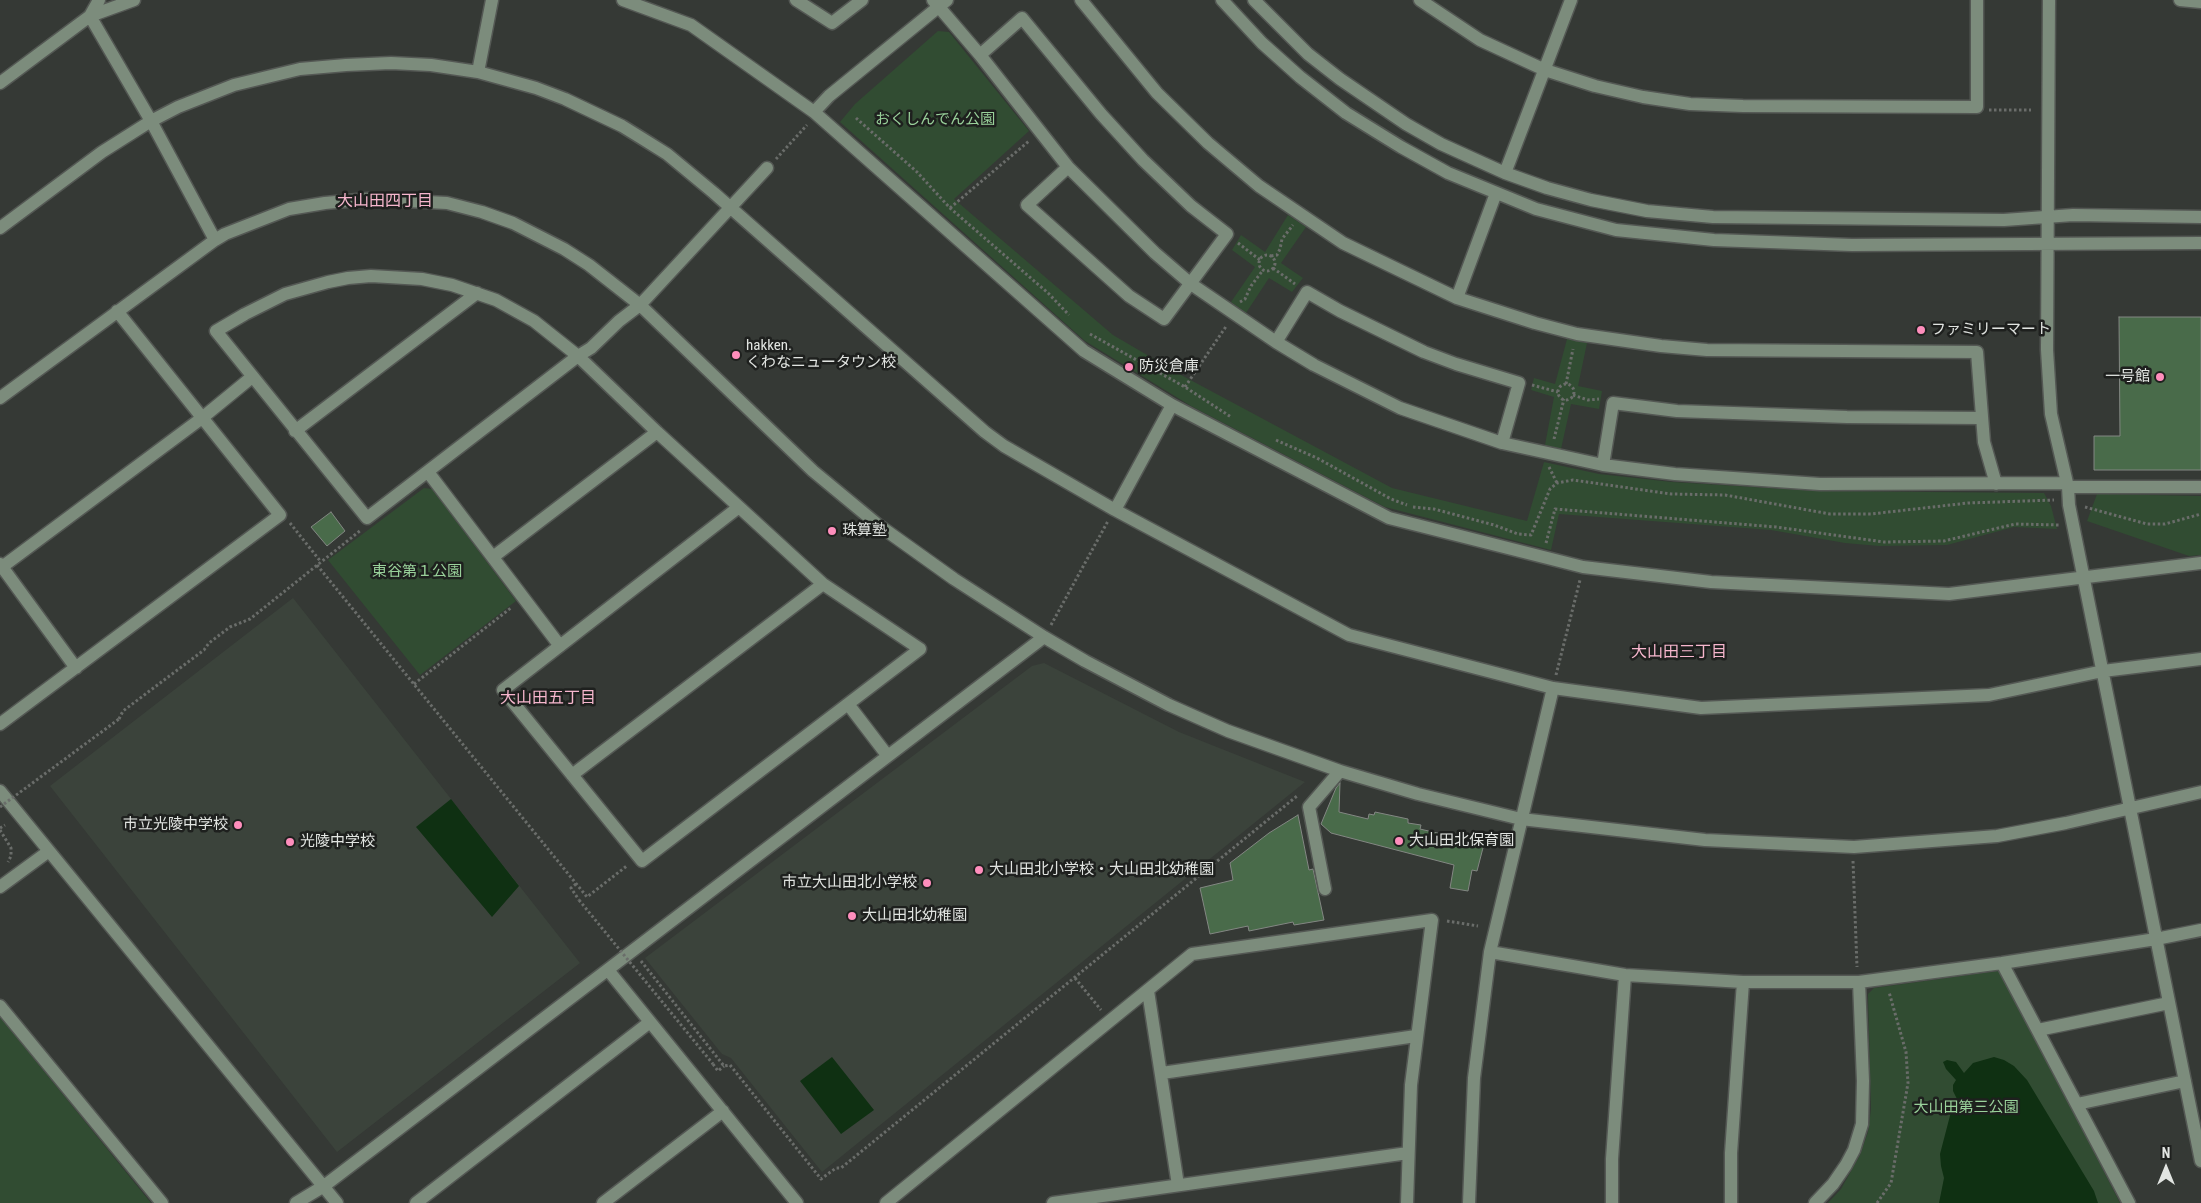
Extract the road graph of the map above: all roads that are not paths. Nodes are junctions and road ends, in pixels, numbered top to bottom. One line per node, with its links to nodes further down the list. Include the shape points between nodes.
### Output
1 (99, 0): 17 (street)
2 (134, 0): 17 (street)
3 (492, 0): 20 (street)
4 (623, 0): 22 (street, via 691,25)
5 (796, 0): 6 (street, via 832,23)
6 (862, 0)
7 (1080, 0): 37 (street, via 1157,93 1259,186 1343,243)
8 (1222, 0): 27 (street, via 1262,43 1346,112 1448,173)
9 (1254, 0): 26 (street, via 1308,54 1376,104 1441,144)
10 (1420, 0): 19 (street, via 1480,40)
11 (1571, 0): 19 (street)
12 (1977, 0): 19 (street, via 1977,107 1690,104 1618,92)
13 (2049, 0): 29 (street)
14 (2180, 0): 16 (street)
15 (939, 2): 18 (street); 22 (street, via 829,96)
16 (2201, 2)
17 (90, 16): 21 (street); 23 (street)
18 (980, 55): 24 (street); 35 (street, via 1022,18 1143,160 1191,206 1227,234)
19 (1545, 70): 26 (street)
20 (478, 72): 23 (street, via 392,62 300,69 234,85); 28 (street, via 558,96 622,126 667,154)
21 (0, 83)
22 (815, 113): 44 (street, via 1074,342)
23 (151, 121): 31 (street, via 102,152); 32 (street)
24 (1068, 167): 35 (street); 35 (street, via 1027,205 1129,296 1164,319)
25 (767, 168): 28 (street)
26 (1505, 173): 29 (street, via 1591,200 1647,211 1713,217 2004,220)
27 (1496, 193): 33 (street, via 1536,209 1616,230 1659,236 1852,245 2004,246); 37 (street)
28 (731, 208): 38 (street); 56 (street, via 985,432)
29 (2048, 217): 30 (street); 33 (street)
30 (2201, 217)
31 (0, 228)
32 (215, 240): 38 (street, via 289,209 325,203 368,199 447,204 482,212 564,249); 39 (street)
33 (2048, 243): 34 (street); 53 (street, via 2047,380)
34 (2201, 243)
35 (1191, 284): 40 (street)
36 (476, 293): 41 (street, via 534,321); 42 (street, via 452,284 422,279 371,276 328,282 286,294 216,331); 47 (street)
37 (1457, 298): 46 (street, via 1577,334 1707,350 1977,352)
38 (640, 306): 41 (street); 62 (street, via 813,471 877,524)
39 (117, 311): 43 (street); 45 (street)
40 (1276, 342): 49 (street, via 1400,408); 49 (street, via 1307,292 1424,352 1519,383)
41 (578, 356): 48 (street); 51 (street)
42 (252, 377): 45 (street); 47 (street)
43 (0, 398)
44 (1172, 405): 56 (street); 60 (street, via 1388,518 1583,567 1711,582 1949,594)
45 (202, 418): 59 (street); 65 (street, via 280,515)
46 (1980, 418): 50 (street, via 1677,411 1613,403); 52 (street)
47 (295, 431): 51 (street, via 367,518)
48 (657, 432): 55 (street); 57 (street)
49 (1502, 443): 50 (street)
50 (1603, 465): 52 (street, via 1820,484)
51 (428, 472): 57 (street)
52 (1996, 484): 53 (street)
53 (2067, 485): 54 (street); 60 (street)
54 (2201, 487)
55 (739, 507): 61 (street); 63 (street)
56 (1115, 510): 67 (street, via 1349,635)
57 (493, 557): 63 (street)
58 (2201, 563): 60 (street)
59 (1, 566): 65 (street)
60 (2085, 578): 66 (street)
61 (823, 584): 68 (street, via 920,649); 72 (street)
62 (1044, 637): 70 (street); 71 (street, via 1169,705)
63 (560, 646): 72 (street, via 503,690)
64 (2201, 659): 66 (street)
65 (76, 668): 69 (street)
66 (2103, 671): 67 (street, via 1989,695 1700,708); 75 (street)
67 (1552, 688): 76 (street)
68 (848, 704): 70 (street); 72 (street, via 642,861)
69 (0, 724)
70 (887, 755): 84 (street)
71 (1340, 772): 76 (street); 79 (street, via 1309,807)
72 (572, 775)
73 (0, 791): 77 (street)
74 (2201, 792): 75 (street)
75 (2130, 807): 76 (street, via 1997,836 1854,847 1706,840); 81 (street)
76 (1521, 819): 82 (street)
77 (49, 851): 78 (street); 101 (street)
78 (0, 887)
79 (1325, 889)
80 (2201, 930): 81 (street)
81 (2156, 939): 83 (street); 89 (street)
82 (1490, 952): 85 (street); 111 (street, via 1474,1078)
83 (2002, 963): 87 (street); 92 (street)
84 (608, 970): 91 (street); 101 (street)
85 (1625, 975): 86 (street); 112 (street)
86 (1743, 982): 87 (street); 113 (street, via 1731,1153)
87 (1858, 982): 114 (street, via 1862,1124 1846,1165)
88 (1148, 991): 93 (street, via 1192,954 1432,920); 94 (street); 108 (street)
89 (2170, 1003): 92 (street); 95 (street)
90 (0, 1006): 103 (street)
91 (650, 1022): 97 (street); 106 (street)
92 (2038, 1030): 96 (street)
93 (1416, 1036): 94 (street); 98 (street)
94 (1162, 1073): 100 (street)
95 (2185, 1081): 96 (street); 99 (street)
96 (2077, 1104): 115 (street)
97 (723, 1111): 102 (street); 107 (street)
98 (1408, 1153): 100 (street); 110 (street)
99 (2201, 1161)
100 (1178, 1185): 109 (street)
101 (324, 1186): 104 (street); 105 (street)
102 (794, 1202)
103 (162, 1203)
104 (296, 1203)
105 (337, 1203)
106 (416, 1203)
107 (603, 1203)
108 (886, 1203)
109 (1053, 1203)
110 (1407, 1203)
111 (1469, 1203)
112 (1612, 1203)
113 (1731, 1203)
114 (1816, 1203)
115 (2129, 1203)

